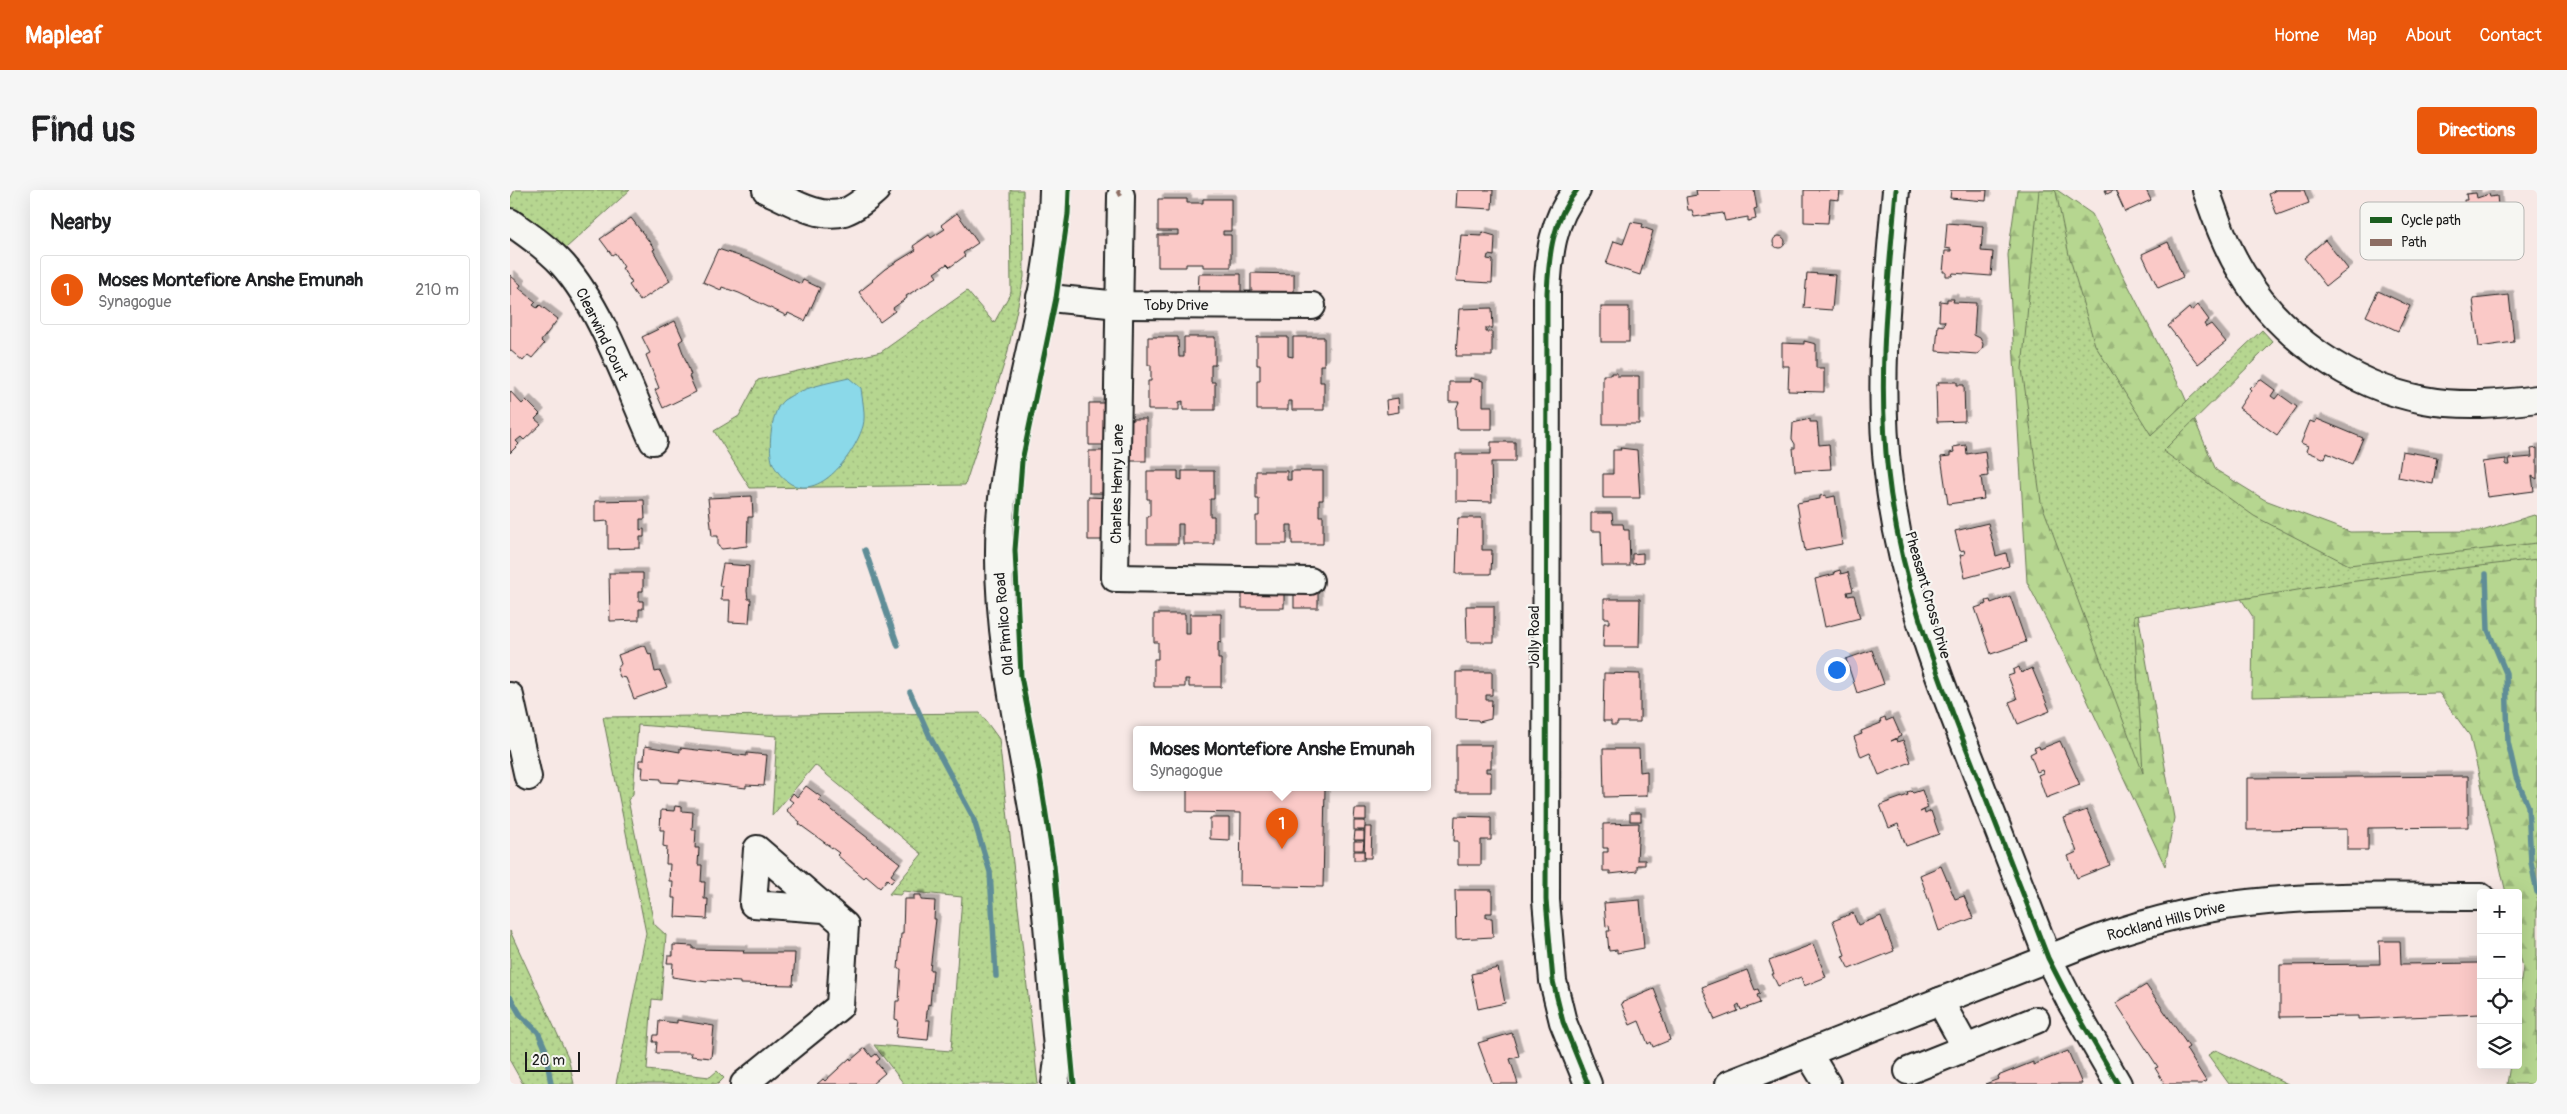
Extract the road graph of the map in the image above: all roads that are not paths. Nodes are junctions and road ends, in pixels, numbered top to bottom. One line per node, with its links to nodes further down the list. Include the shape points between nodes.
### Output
1 (766, 190): 2 (street, via 818,212 832,214 845,212)
2 (876, 190)
3 (1053, 190): 9 (street, Old Pimlico Road)
4 (1577, 190): 28 (street, Jolly Road, via 1556,227 1549,258 1547,293 1546,900 1553,981 1563,1022)
5 (1896, 190): 19 (street, Pheasant Cross Drive, via 1882,374 1883,425 1894,520 1904,569 1935,669)
6 (2206, 190): 12 (street, via 2226,245 2243,275 2288,330 2322,357 2388,390 2423,400 2496,404)
7 (1121, 196): 10 (street, Charles Henry Lane)
8 (510, 222): 13 (street, Clearwind Court, via 546,248 576,281 593,306)
9 (1040, 297): 10 (street, Toby Drive); 25 (street, Old Pimlico Road, via 1012,432 1002,495 998,550 1006,666 1041,865)
10 (1119, 305): 11 (street, Toby Drive); 14 (street, Charles Henry Lane, via 1115,578)
11 (1312, 306)
12 (2537, 399)
13 (652, 441)
14 (1310, 581)
15 (510, 696): 16 (street)
16 (528, 777)
17 (2477, 897): 19 (street, Rockland Hills Drive, via 2306,898 2247,903 2140,924)
18 (824, 909): 26 (street, via 845,925 840,1006)
19 (2048, 958): 20 (street, Rockland Hills Drive); 31 (street, Pheasant Cross Drive)
20 (1940, 1001): 22 (street); 23 (street, Rockland Hills Drive)
21 (2036, 1020): 22 (street)
22 (1966, 1048): 24 (street)
23 (1808, 1053): 29 (street, Rockland Hills Drive); 30 (street)
24 (1908, 1071)
25 (1057, 1072): 27 (street, Old Pimlico Road)
26 (744, 1084)
27 (1068, 1084)
28 (1588, 1084)
29 (1729, 1084)
30 (1827, 1084)
31 (2118, 1084)

